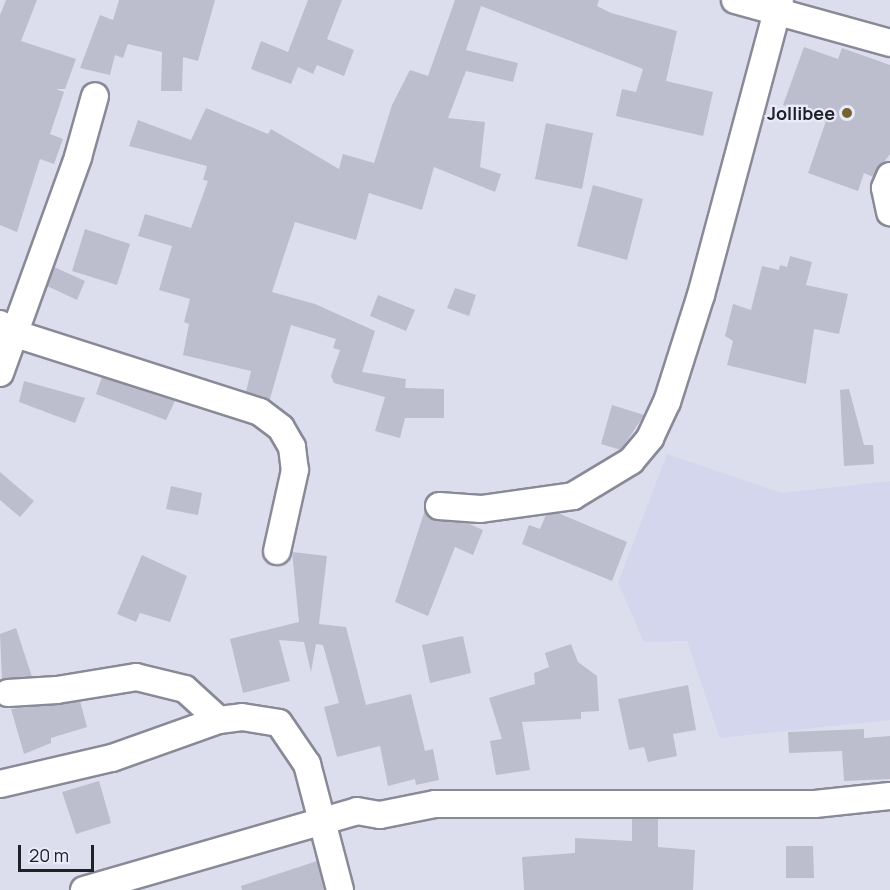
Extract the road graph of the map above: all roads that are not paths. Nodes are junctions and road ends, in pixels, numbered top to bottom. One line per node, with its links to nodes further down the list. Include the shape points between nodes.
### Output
1 (735, 0): 2 (street)
2 (778, 6): 3 (street); 9 (street, via 701,295 667,402 650,438 623,467 573,496 481,509)
3 (890, 43)
4 (95, 96): 7 (street)
5 (890, 176): 6 (street, via 885,188)
6 (890, 212)
7 (8, 329): 8 (street); 10 (street, via 260,412 281,428 292,447 295,470)
8 (0, 372)
9 (439, 507)
10 (277, 551)
11 (8, 693): 12 (street, via 57,690 136,677 185,689)
12 (219, 720): 13 (street, via 112,758); 15 (street, via 242,717 279,723 307,764)
13 (0, 784)
14 (890, 796): 15 (street, via 803,804 435,804 380,815 357,811)
15 (321, 823): 16 (street); 17 (street)
16 (84, 890)
17 (340, 890)

